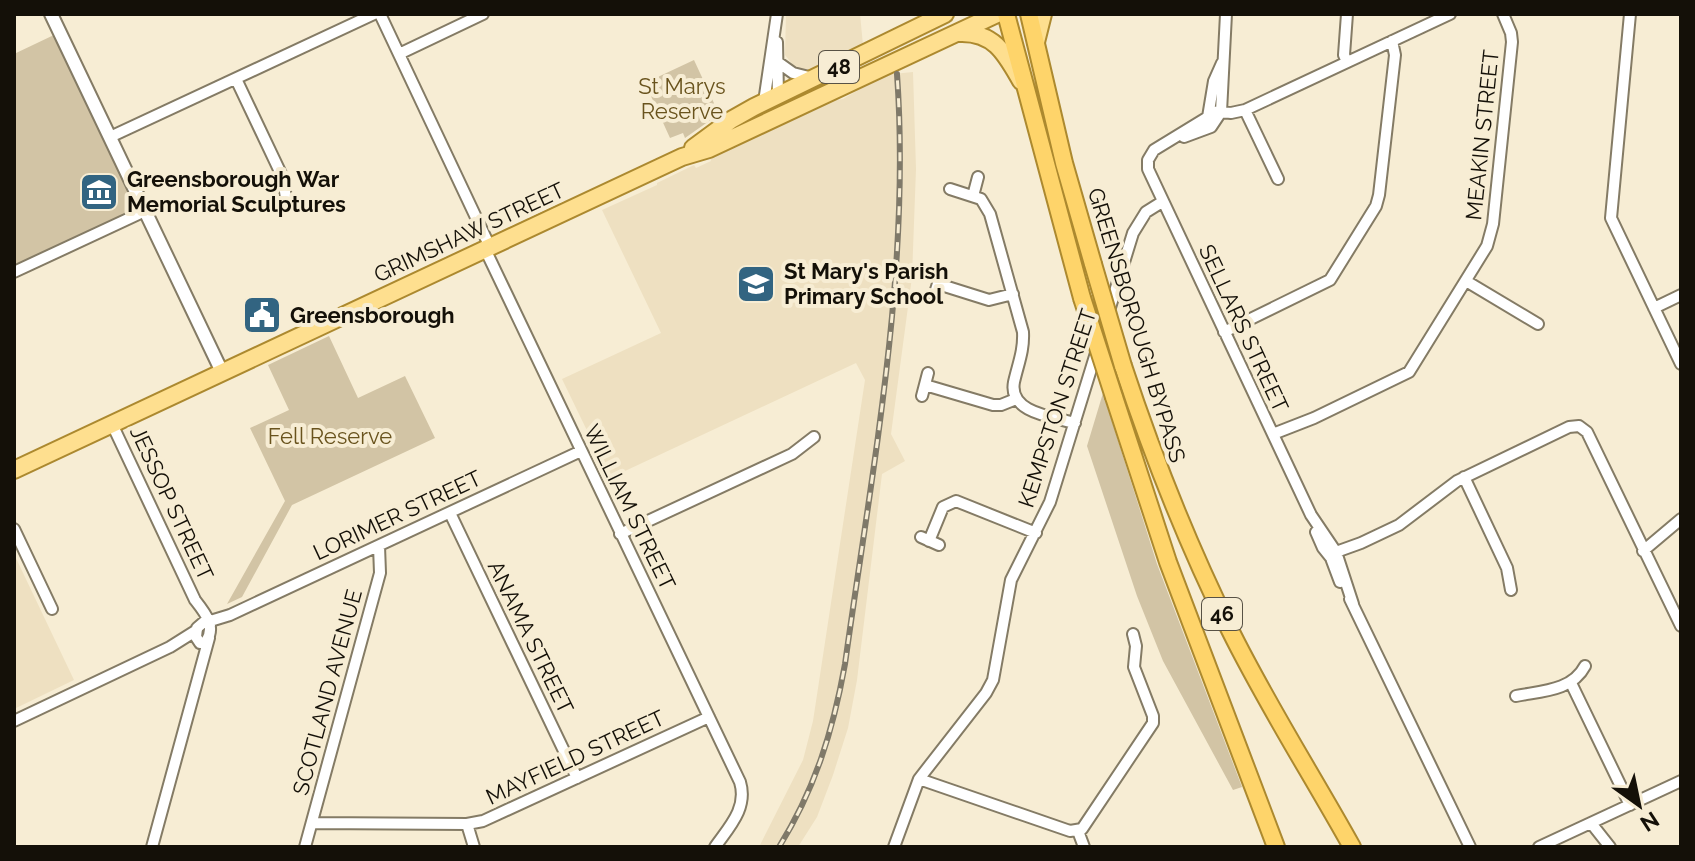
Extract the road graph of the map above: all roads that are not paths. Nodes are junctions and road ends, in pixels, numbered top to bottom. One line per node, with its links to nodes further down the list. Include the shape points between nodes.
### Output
1 (51, 14): 29 (street)
2 (377, 14): 19 (street, WILLIAM STREET); 23 (street)
3 (483, 14): 19 (street)
4 (777, 14): 15 (street)
5 (945, 14): 22 (main road, GRIMSHAW STREET / 48)
6 (997, 14): 16 (main road, GRIMSHAW STREET / 48)
7 (1006, 14): 24 (highway, GREENSBOROUGH BYPASS / 46)
8 (1029, 14): 17 (highway, GREENSBOROUGH BYPASS / 46)
9 (1043, 14): 17 (main road)
10 (1226, 14): 27 (street, via 1222,63 1214,81)
11 (1347, 14): 20 (street)
12 (1450, 14): 18 (street)
13 (1503, 14): 40 (street, MEAKIN STREET, via 1512,42 1492,237)
14 (1630, 14): 44 (street, via 1611,218)
15 (776, 32): 21 (street); 25 (street)
16 (956, 33): 24 (main road, via 980,34 995,42); 28 (main road, GRIMSHAW STREET / 48)
17 (1036, 42): 93 (highway, GREENSBOROUGH BYPASS / 46, bridge, via 1064,163 1152,452 1214,596)
18 (1389, 43): 20 (street); 46 (street, via 1392,69 1378,199 1333,277)
19 (399, 54): 38 (street, WILLIAM STREET)
20 (1347, 62): 26 (street)
21 (779, 63): 22 (street); 25 (street)
22 (815, 78): 25 (main road, GRIMSHAW STREET / 48)
23 (236, 79): 29 (street); 35 (street, via 283,178)
24 (1024, 86): 92 (highway, GREENSBOROUGH BYPASS / 46, bridge, via 1082,298 1168,562)
25 (771, 99): 28 (main road); 30 (main road, GRIMSHAW STREET / 48, via 731,120)
26 (1245, 110): 27 (street); 32 (street)
27 (1216, 112): 36 (street, SELLARS STREET, via 1149,156 1148,169)
28 (772, 118): 30 (main road, GRIMSHAW STREET / 48)
29 (110, 137): 37 (street)
30 (682, 157): 38 (main road, GRIMSHAW STREET / 48)
31 (978, 177): 34 (street)
32 (1278, 179)
33 (950, 189): 34 (street)
34 (973, 196): 42 (street, via 988,208)
35 (286, 198)
36 (1161, 199): 46 (street, SELLARS STREET); 51 (street, KEMPSTON STREET, via 1133,233)
37 (145, 211): 39 (street); 48 (street)
38 (487, 248): 48 (main road, GRIMSHAW STREET / 48); 55 (street, WILLIAM STREET)
39 (14, 272)
40 (1466, 281): 45 (street); 54 (street, MEAKIN STREET, via 1409,372)
41 (938, 285): 42 (street, via 989,300)
42 (1013, 294): 50 (street, via 1024,342 1013,387)
43 (1681, 295): 44 (street)
44 (1654, 308): 47 (street)
45 (1538, 324)
46 (1224, 332): 54 (street, SELLARS STREET)
47 (1681, 364)
48 (222, 372): 52 (main road, GRIMSHAW STREET / 48)
49 (928, 373): 50 (street, via 923,390 993,405)
50 (1016, 399): 51 (street, via 1027,408)
51 (1075, 423): 61 (street, KEMPSTON STREET)
52 (112, 424): 56 (main road, GRIMSHAW STREET / 48); 70 (street, JESSOP STREET, via 195,600)
53 (814, 437): 62 (street, via 792,454)
54 (1274, 437): 66 (street, SELLARS STREET, via 1320,543)
55 (581, 451): 58 (street, LORIMER STREET); 62 (street, WILLIAM STREET)
56 (14, 470)
57 (1464, 477): 65 (street, via 1569,427 1582,427); 66 (street, via 1399,525); 67 (street, via 1507,568)
58 (450, 513): 64 (street, LORIMER STREET); 77 (street, ANAMA STREET)
59 (1681, 519): 65 (street)
60 (14, 529): 68 (street)
61 (1036, 533): 63 (street, via 956,501 943,507); 78 (street, KEMPSTON STREET, via 1008,590 989,688)
62 (620, 534): 75 (street, WILLIAM STREET)
63 (929, 541)
64 (379, 546): 70 (street, LORIMER STREET); 81 (street, SCOTLAND AVENUE, via 380,573)
65 (1643, 551): 69 (street)
66 (1335, 556): 94 (street, SELLARS STREET, via 1335,574)
67 (1511, 590)
68 (52, 609)
69 (1681, 626)
70 (204, 630): 76 (street, LORIMER STREET); 86 (street, JESSOP STREET, via 200,669)
71 (1133, 634): 84 (street, via 1134,667 1153,723)
72 (1585, 666): 73 (street)
73 (1571, 683): 74 (street); 80 (street)
74 (1516, 696)
75 (709, 717): 77 (street, MAYFIELD STREET); 89 (street, WILLIAM STREET, via 743,799)
76 (14, 721)
77 (577, 778): 83 (street, MAYFIELD STREET)
78 (919, 779): 84 (street); 90 (street, KEMPSTON STREET)
79 (1681, 781): 80 (street)
80 (1630, 805): 82 (street)
81 (312, 823): 83 (street, MAYFIELD STREET); 87 (street, SCOTLAND AVENUE)
82 (1591, 823): 85 (street); 96 (street)
83 (467, 824): 88 (street)
84 (1078, 831): 91 (street)
85 (1558, 843): 95 (street)
86 (152, 847)
87 (305, 847)
88 (474, 847)
89 (715, 847)
90 (894, 847)
91 (1084, 847)
92 (1276, 847)
93 (1352, 847)
94 (1470, 847)
95 (1539, 847)
96 (1610, 847)

